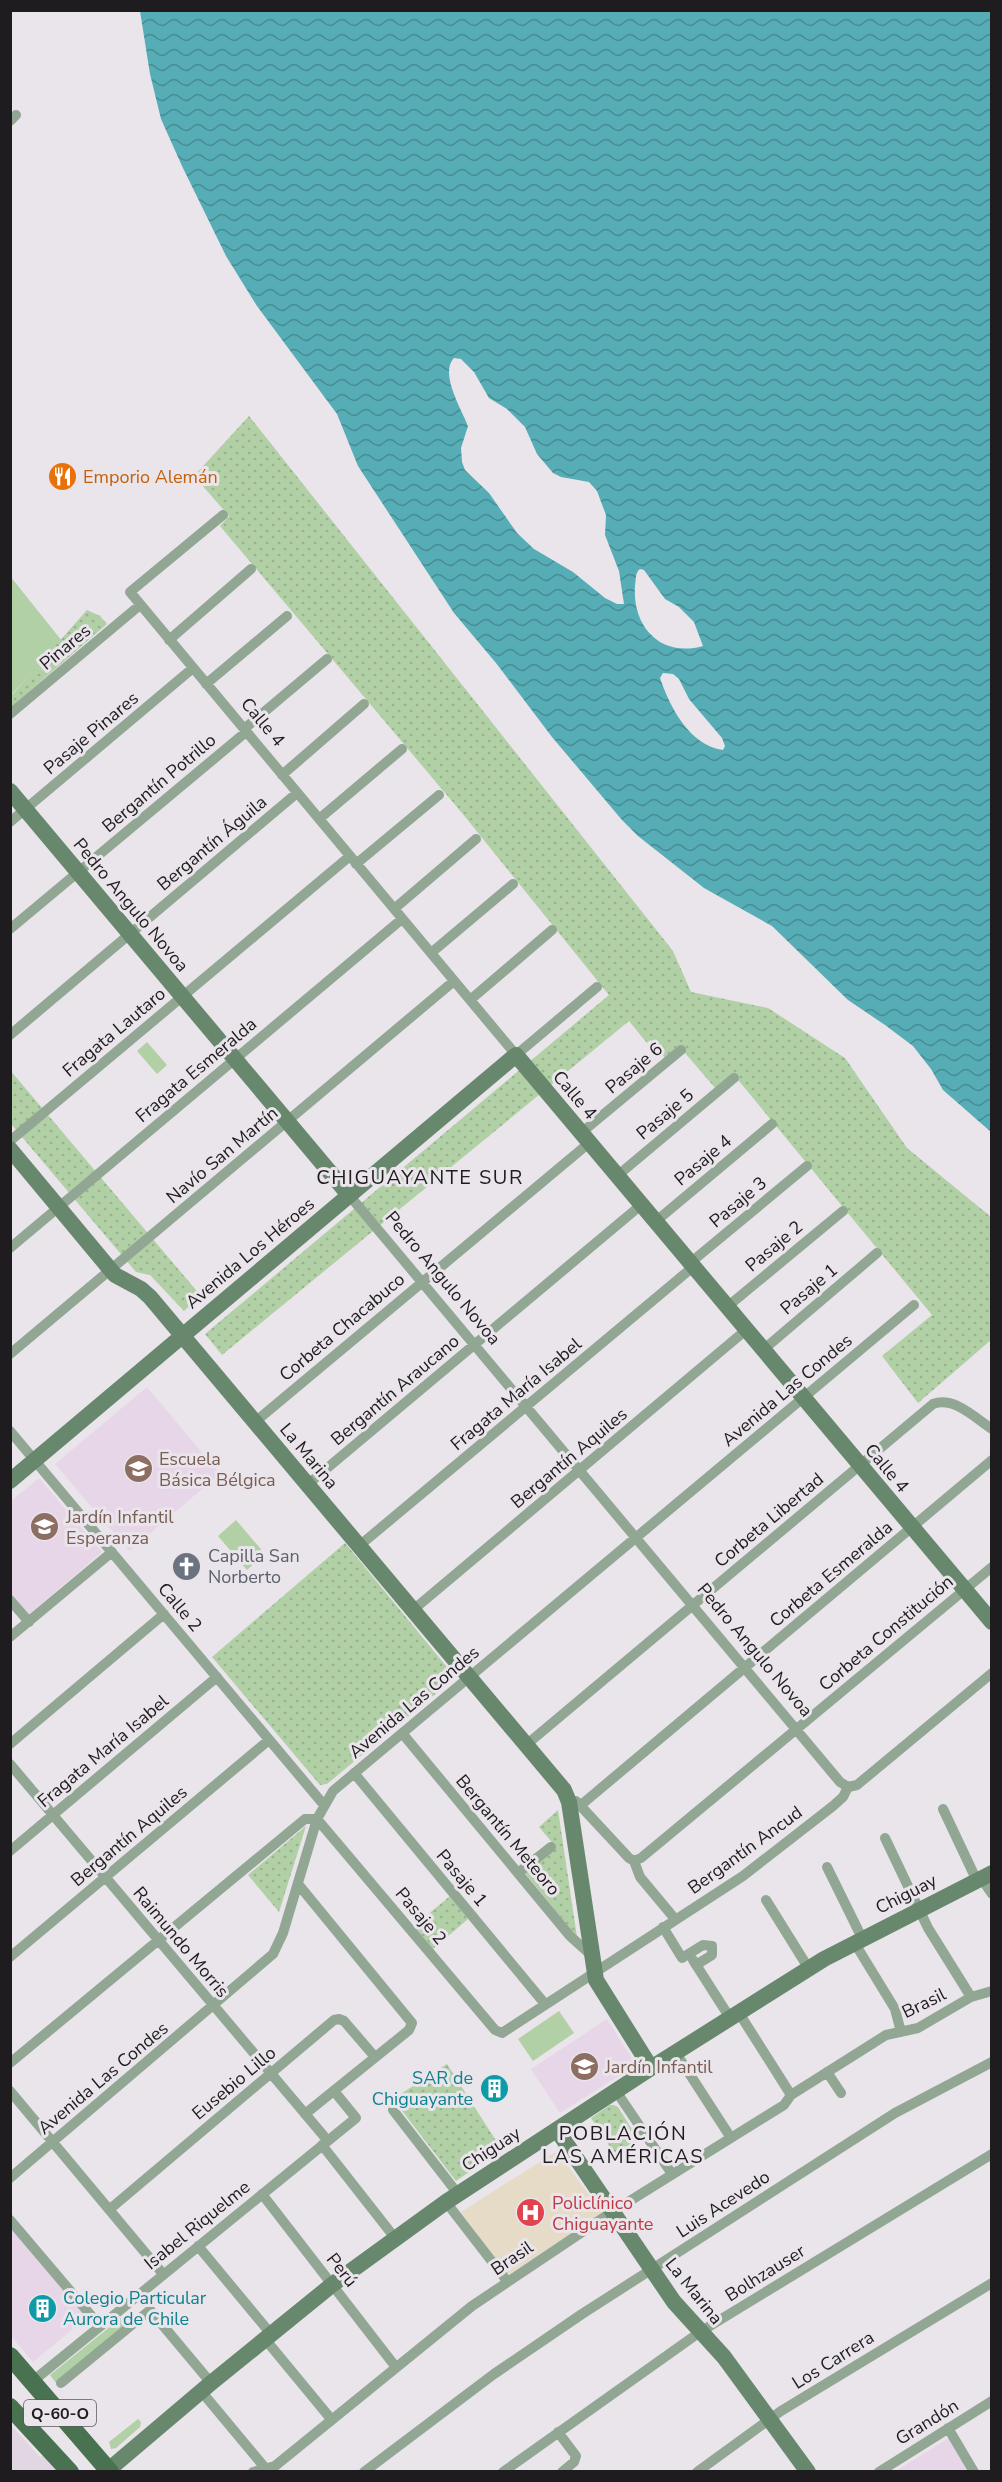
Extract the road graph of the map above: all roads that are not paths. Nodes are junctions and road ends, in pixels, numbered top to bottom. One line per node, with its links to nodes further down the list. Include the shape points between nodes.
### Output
1 (223, 515): 3 (street, Calle 4, via 130,592)
2 (251, 569): 5 (street)
3 (140, 605): 5 (street, Calle 4); 10 (street, Pinares)
4 (287, 616): 8 (street)
5 (169, 640): 7 (street, Calle 4)
6 (327, 659): 11 (street, Bergantín Potrillo)
7 (193, 668): 8 (street, Calle 4); 17 (street, Pasaje Pinares)
8 (206, 684): 11 (street, Calle 4)
9 (364, 704): 13 (street)
10 (10, 714)
11 (245, 730): 13 (street, Calle 4); 22 (street, Bergantín Potrillo)
12 (402, 749): 18 (street)
13 (282, 775): 15 (street, Calle 4)
14 (10, 790): 17 (street, Pedro Angulo Novoa)
15 (297, 793): 18 (street, Calle 4); 28 (street, Bergantín Águila)
16 (439, 795): 21 (street)
17 (26, 809): 19 (street, Pasaje Pinares); 22 (street, Pedro Angulo Novoa)
18 (319, 819): 21 (street, Calle 4)
19 (10, 822)
20 (476, 839): 24 (street)
21 (353, 860): 24 (street, Calle 4); 32 (street, Fragata Lautaro)
22 (79, 872): 26 (street, Bergantín Potrillo); 28 (street, Pedro Angulo Novoa)
23 (513, 884): 29 (street)
24 (394, 909): 25 (street, Calle 4)
25 (402, 919): 29 (street, Calle 4); 37 (street, Fragata Esmeralda)
26 (10, 929)
27 (552, 930): 33 (street)
28 (130, 934): 32 (street, Pedro Angulo Novoa); 34 (street, Bergantín Águila)
29 (431, 954): 30 (street, Calle 4)
30 (454, 981): 33 (street, Calle 4); 39 (street, Navío San Martín)
31 (597, 987): 36 (street, Avenida Los Héroes)
32 (183, 996): 37 (street, Pedro Angulo Novoa); 42 (street, Fragata Lautaro)
33 (470, 1000): 36 (street, Calle 4)
34 (10, 1035)
35 (681, 1050): 41 (street, Pasaje 6)
36 (516, 1055): 41 (street, Calle 4); 46 (street, Avenida Los Héroes)
37 (235, 1059): 39 (street, Pedro Angulo Novoa); 48 (street, Fragata Esmeralda)
38 (734, 1078): 45 (street, Pasaje 5)
39 (287, 1122): 46 (street, Pedro Angulo Novoa); 54 (street, Navío San Martín)
40 (772, 1124): 50 (street, Pasaje 4)
41 (585, 1138): 45 (street, Calle 4); 55 (street, Corbeta Chacabuco)
42 (10, 1141)
43 (10, 1149): 48 (street, La Marina)
44 (807, 1166): 53 (street, Pasaje 3)
45 (617, 1176): 47 (street, Calle 4)
46 (349, 1196): 55 (street, Pedro Angulo Novoa); 59 (street, Avenida Los Héroes)
47 (641, 1205): 50 (street, Calle 4); 60 (street, Bergantín Araucano)
48 (59, 1207): 51 (street, Fragata Esmeralda); 54 (street, La Marina)
49 (843, 1210): 57 (street, Pasaje 2)
50 (655, 1222): 53 (street, Calle 4)
51 (10, 1248)
52 (877, 1253): 61 (street, Pasaje 1)
53 (692, 1265): 57 (street, Calle 4); 64 (street, Fragata María Isabel)
54 (111, 1270): 59 (street, La Marina, via 146,1293); 62 (street, Navío San Martín)
55 (422, 1282): 60 (street, Pedro Angulo Novoa); 65 (street, Corbeta Chacabuco)
56 (914, 1305): 63 (street, Avenida Las Condes)
57 (727, 1308): 58 (street, Calle 4)
58 (746, 1330): 61 (street, Calle 4); 71 (street, Bergantín Aquiles)
59 (182, 1336): 65 (street, La Marina); 68 (street, Avenida Los Héroes)
60 (474, 1345): 64 (street, Pedro Angulo Novoa); 73 (street, Bergantín Araucano)
61 (763, 1350): 63 (street, Calle 4)
62 (10, 1354)
63 (803, 1398): 70 (street, Calle 4); 75 (street, Avenida Las Condes)
64 (526, 1407): 71 (street, Pedro Angulo Novoa); 76 (street, Fragata María Isabel)
65 (255, 1422): 73 (street, La Marina)
66 (992, 1430): 70 (street, Corbeta Libertad, via 948,1402 933,1404)
67 (10, 1431): 68 (street, Calle 2)
68 (35, 1460): 72 (street, Avenida Los Héroes); 77 (street, Calle 2)
69 (992, 1460): 74 (street, Corbeta Esmeralda)
70 (860, 1465): 74 (street, Calle 4); 81 (street, Corbeta Libertad)
71 (579, 1471): 75 (street, Pedro Angulo Novoa); 82 (street, Bergantín Aquiles)
72 (10, 1480)
73 (308, 1485): 76 (street, La Marina)
74 (912, 1527): 79 (street, Calle 4); 87 (street, Corbeta Esmeralda)
75 (635, 1538): 81 (street, Pedro Angulo Novoa); 90 (street, Avenida Las Condes)
76 (359, 1546): 82 (street, La Marina)
77 (112, 1552): 83 (street, Calle 2); 84 (street)
78 (992, 1567): 79 (street, Corbeta Constitución)
79 (964, 1590): 85 (street, Calle 4); 91 (street, Corbeta Constitución)
80 (10, 1600): 84 (street)
81 (692, 1606): 87 (street, Pedro Angulo Novoa); 95 (street, Corbeta Libertad)
82 (413, 1610): 90 (street, La Marina)
83 (164, 1614): 89 (street, Calle 2); 94 (street)
84 (29, 1622): 86 (street)
85 (992, 1622)
86 (10, 1637)
87 (744, 1668): 91 (street, Pedro Angulo Novoa); 99 (street, Corbeta Esmeralda)
88 (992, 1673): 98 (street, Bergantín Ancud, via 857,1785)
89 (217, 1677): 93 (street, Calle 2); 102 (street, Fragata María Isabel)
90 (469, 1677): 92 (street, Avenida Las Condes); 95 (street, La Marina)
91 (796, 1730): 98 (street, Pedro Angulo Novoa); 107 (street, Corbeta Constitución)
92 (402, 1733): 97 (street, Avenida Las Condes); 109 (street, Bergantín Meteoro)
93 (269, 1740): 100 (street, Calle 2); 110 (street, Bergantín Aquiles)
94 (10, 1744)
95 (526, 1745): 99 (street, La Marina)
96 (10, 1764): 102 (street, Raimundo Morris)
97 (354, 1773): 100 (street, Avenida Las Condes, via 333,1791); 127 (street, Pasaje 1)
98 (848, 1787): 116 (street, Bergantín Ancud, via 833,1806 753,1869)
99 (574, 1801): 107 (street, La Marina); 122 (street)
100 (324, 1805): 103 (street, Avenida Las Condes)
101 (943, 1809): 111 (street)
102 (53, 1815): 106 (street, Fragata María Isabel); 110 (street, Raimundo Morris)
103 (317, 1819): 112 (street, Avenida Las Condes); 118 (street, via 302,1821); 131 (street, Pasaje 2)
104 (885, 1838): 115 (street)
105 (551, 1847): 109 (street)
106 (10, 1851)
107 (634, 1861): 116 (street, La Marina, via 640,1877)
108 (827, 1867): 119 (street)
109 (518, 1873): 122 (street, Bergantín Meteoro)
110 (106, 1877): 118 (street, Raimundo Morris); 121 (street, Bergantín Aquiles)
111 (983, 1877): 113 (street); 115 (street, Chiguay)
112 (298, 1884): 128 (street, Avenida Las Condes, via 277,1948); 133 (street, via 411,2021 412,2025)
113 (992, 1894)
114 (766, 1900): 124 (street)
115 (920, 1910): 119 (street, Chiguay); 126 (street)
116 (675, 1919): 117 (street, Bergantín Ancud)
117 (663, 1927): 120 (street, via 682,1958); 122 (street, Bergantín Ancud)
118 (158, 1940): 128 (street, Raimundo Morris); 134 (street)
119 (858, 1940): 124 (street, Chiguay); 130 (street, via 895,2009)
120 (689, 1954): 123 (street); 123 (street, via 707,1944 712,1946 712,1955)
121 (10, 1957)
122 (592, 1964): 127 (street, Bergantín Ancud); 136 (street, via 604,1994)
123 (696, 1965): 129 (street)
124 (809, 1968): 129 (street, Chiguay)
125 (992, 1991): 126 (street, Brasil)
126 (971, 1997): 130 (street, Brasil, via 918,2028)
127 (545, 2004): 131 (street, Bergantín Ancud)
128 (213, 2006): 138 (street, Raimundo Morris); 148 (street, Avenida Las Condes)
129 (735, 2015): 132 (street, Chiguay); 143 (street)
130 (901, 2032): 137 (street, Brasil, via 882,2037)
131 (499, 2033)
132 (676, 2052): 136 (street, Chiguay); 147 (street)
133 (375, 2057): 138 (street, Eusebio Lillo, via 344,2021 336,2019); 140 (street)
134 (10, 2062)
135 (992, 2062): 160 (street, Luis Acevedo, via 895,2113)
136 (651, 2068): 141 (street, Chiguay)
137 (827, 2072): 142 (street); 143 (street, Brasil)
138 (271, 2074): 145 (street, Raimundo Morris); 155 (street, Eusebio Lillo)
139 (10, 2091): 148 (street)
140 (334, 2091): 145 (street); 149 (street, Isabel Riquelme, via 356,2118)
141 (616, 2091): 146 (street, Chiguay); 151 (street)
142 (841, 2093)
143 (791, 2095): 147 (street, Brasil, via 786,2103)
144 (393, 2110): 154 (street)
145 (305, 2114): 149 (street, Raimundo Morris)
146 (557, 2130): 154 (street, Chiguay); 156 (street, La Marina)
147 (731, 2138): 151 (street, Brasil)
148 (53, 2142): 152 (street, Avenida Las Condes); 155 (street)
149 (325, 2143): 153 (street, Isabel Riquelme); 158 (street, Raimundo Morris)
150 (992, 2154): 166 (street, Bolhzauser)
151 (672, 2174): 156 (street, Brasil)
152 (10, 2178)
153 (262, 2194): 159 (street, Isabel Riquelme); 164 (street, Perú)
154 (452, 2198): 158 (street, Chiguay); 162 (street)
155 (110, 2209): 161 (street)
156 (612, 2212): 160 (street, La Marina); 162 (street, Brasil)
157 (10, 2220): 165 (street)
158 (395, 2238): 164 (street, Chiguay)
159 (198, 2246): 161 (street, Isabel Riquelme); 167 (street)
160 (650, 2270): 166 (street, La Marina); 183 (street, Luis Acevedo, via 525,2352)
161 (164, 2274): 165 (street, Isabel Riquelme)
162 (507, 2281): 169 (street, Brasil)
163 (992, 2283): 176 (street, Los Carrera)
164 (333, 2284): 167 (street, Chiguay); 169 (street, Perú)
165 (100, 2326): 170 (street, Isabel Riquelme)
166 (700, 2332): 176 (street, La Marina, via 724,2357); 178 (street, Bolhzauser)
167 (268, 2336): 172 (street, Chiguay); 175 (street)
168 (10, 2356): 170 (main road, Q-60-O)
169 (395, 2366): 175 (street, Brasil)
170 (33, 2381): 180 (main road, Q-60-O)
171 (61, 2383): 172 (street, via 150,2310)
172 (206, 2387): 179 (street); 180 (street, Chiguay)
173 (992, 2401): 177 (street, Grandón)
174 (10, 2407): 181 (main road, Q-60-O)
175 (331, 2419): 179 (street, Brasil, via 275,2466)
176 (770, 2419): 186 (street, Los Carrera); 187 (street, La Marina)
177 (948, 2428): 188 (street, Grandón); 189 (street)
178 (558, 2432): 184 (street, Bolhzauser); 185 (street, via 576,2456)
179 (266, 2469): 182 (street, Brasil)
180 (108, 2471)
181 (70, 2472)
182 (253, 2472)
183 (364, 2472)
184 (503, 2472)
185 (562, 2472)
186 (697, 2472)
187 (808, 2472)
188 (879, 2472)
189 (974, 2472)

